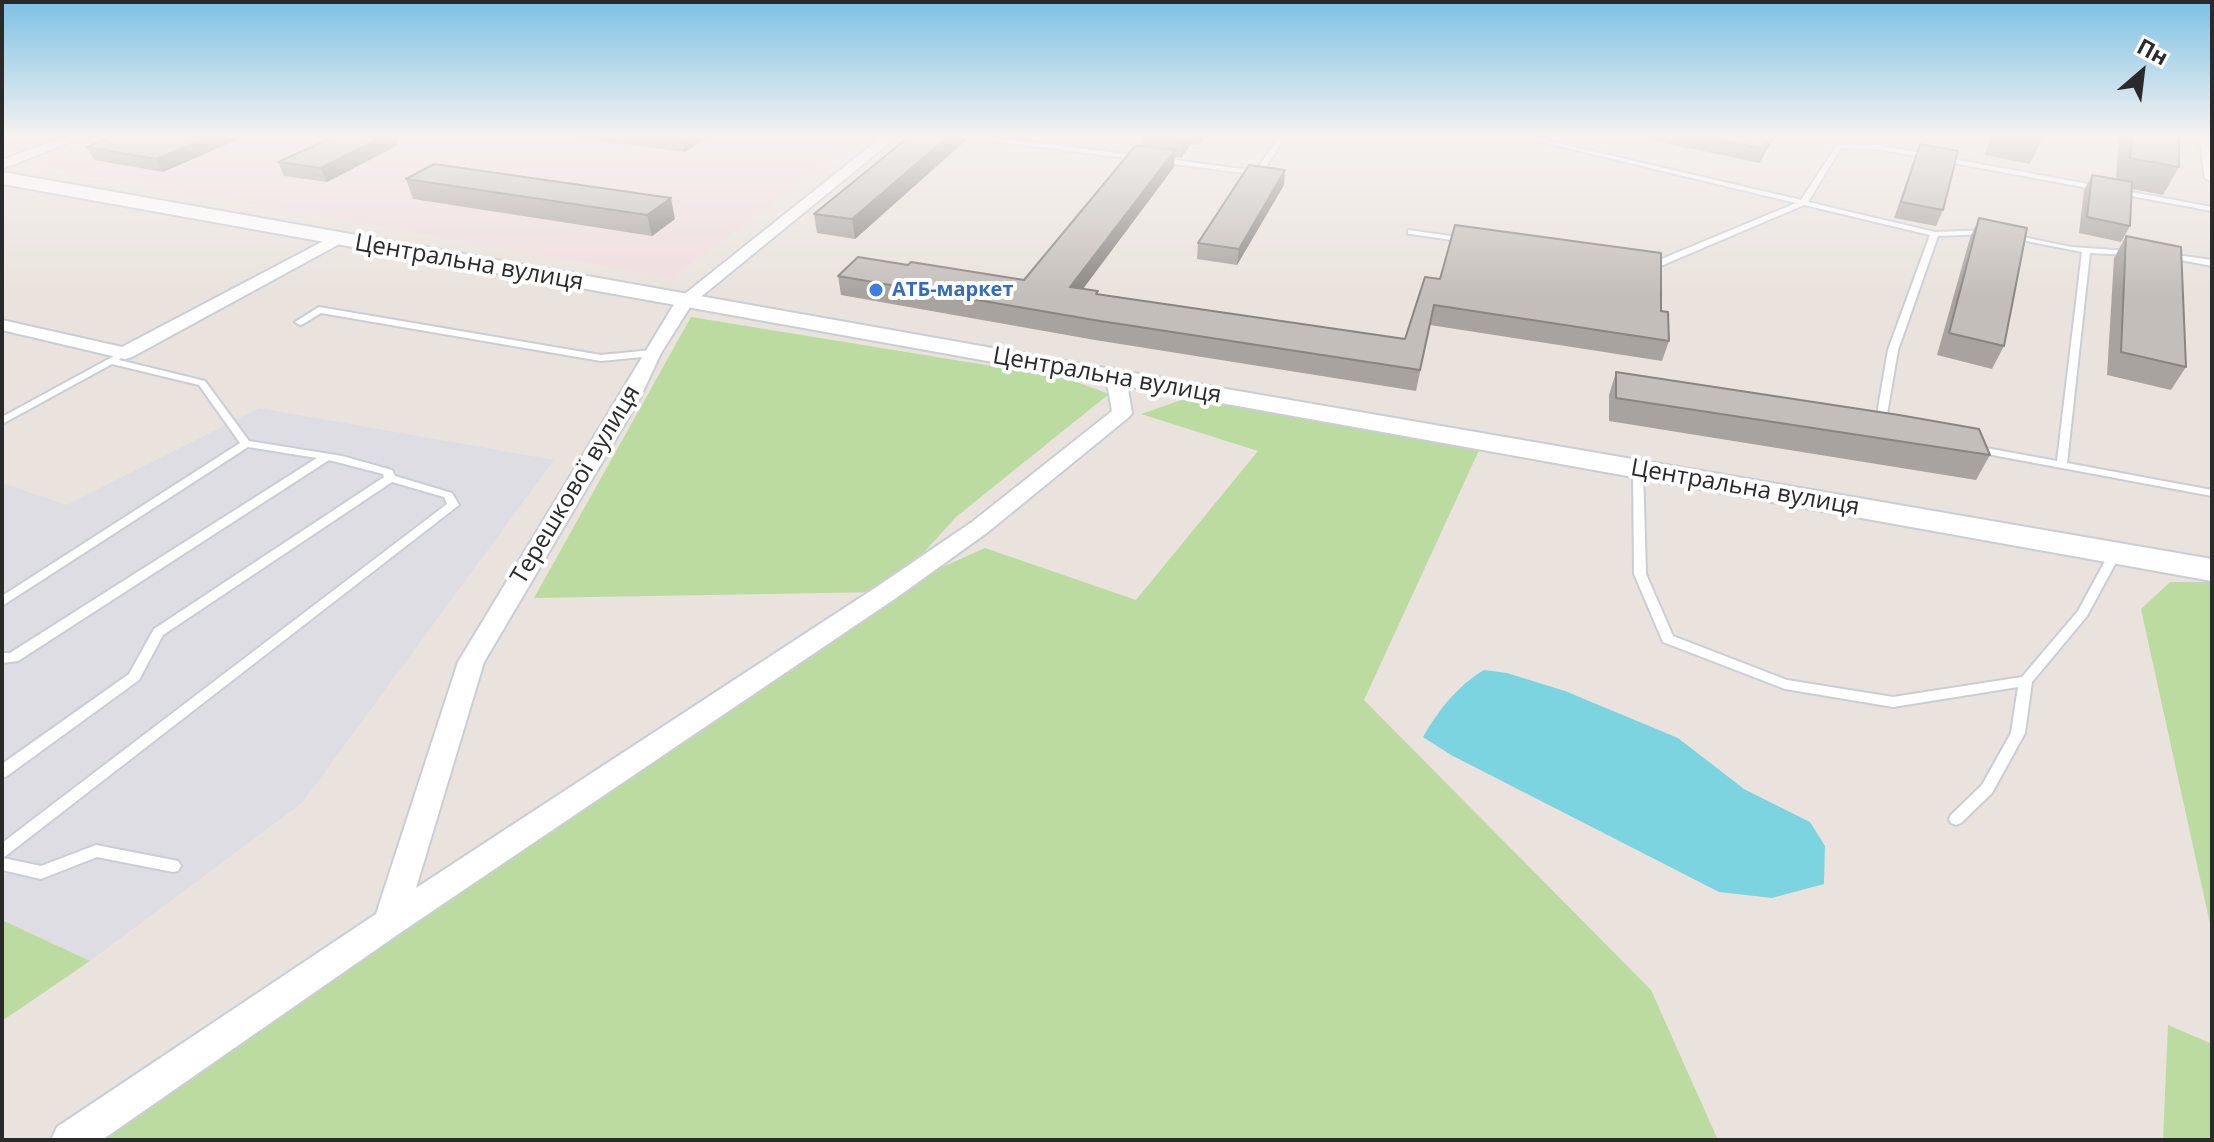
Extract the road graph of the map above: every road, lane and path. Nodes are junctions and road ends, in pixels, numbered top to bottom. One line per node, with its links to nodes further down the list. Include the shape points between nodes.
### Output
1 (59, 188): 10 (main road, Центральна вулиця)
2 (826, 188): 15 (street, Терешкової вулиця)
3 (1741, 188): 6 (lane)
4 (1812, 188): 6 (lane)
5 (2100, 188): 7 (lane)
6 (1803, 203): 9 (lane); 14 (lane, via 1653,266)
7 (2212, 209)
8 (1411, 232): 11 (lane)
9 (1935, 234): 12 (lane, via 1991,232); 22 (lane, via 1893,350 1879,431)
10 (337, 239): 15 (main road, Центральна вулиця); 19 (street)
11 (1471, 241)
12 (2086, 250): 13 (lane); 26 (lane)
13 (2212, 263)
14 (1638, 264)
15 (685, 301): 18 (street, Терешкової вулиця); 20 (main road, Центральна вулиця)
16 (300, 322): 18 (lane, via 319,310 601,358)
17 (2, 325): 19 (street)
18 (652, 353): 40 (street, Терешкової вулиця, via 471,662)
19 (118, 357): 21 (lane); 23 (lane, via 202,383)
20 (1116, 378): 27 (main road, Центральна вулиця); 40 (street, via 1122,413 980,527)
21 (2, 421)
22 (1894, 434)
23 (246, 444): 25 (lane); 32 (lane)
24 (1955, 445): 26 (lane)
25 (325, 458): 28 (lane, via 388,472); 33 (lane, via 13,658)
26 (2062, 464): 29 (lane)
27 (1638, 469): 30 (main road, Центральна вулиця); 34 (lane, via 1640,574 1668,639 1785,684 1893,702)
28 (390, 478): 35 (lane, via 158,632 134,677); 37 (lane, via 448,495 453,505)
29 (2212, 493)
30 (2115, 553): 31 (main road, Центральна вулиця); 34 (lane, via 2083,613)
31 (2212, 570)
32 (2, 602)
33 (2, 658)
34 (2026, 681): 36 (lane, via 2018,733 1987,789)
35 (2, 772)
36 (1956, 819)
37 (2, 852)
38 (2, 864): 39 (lane, via 41,873 96,851)
39 (173, 866)
40 (389, 923): 41 (street)
41 (70, 1140)

